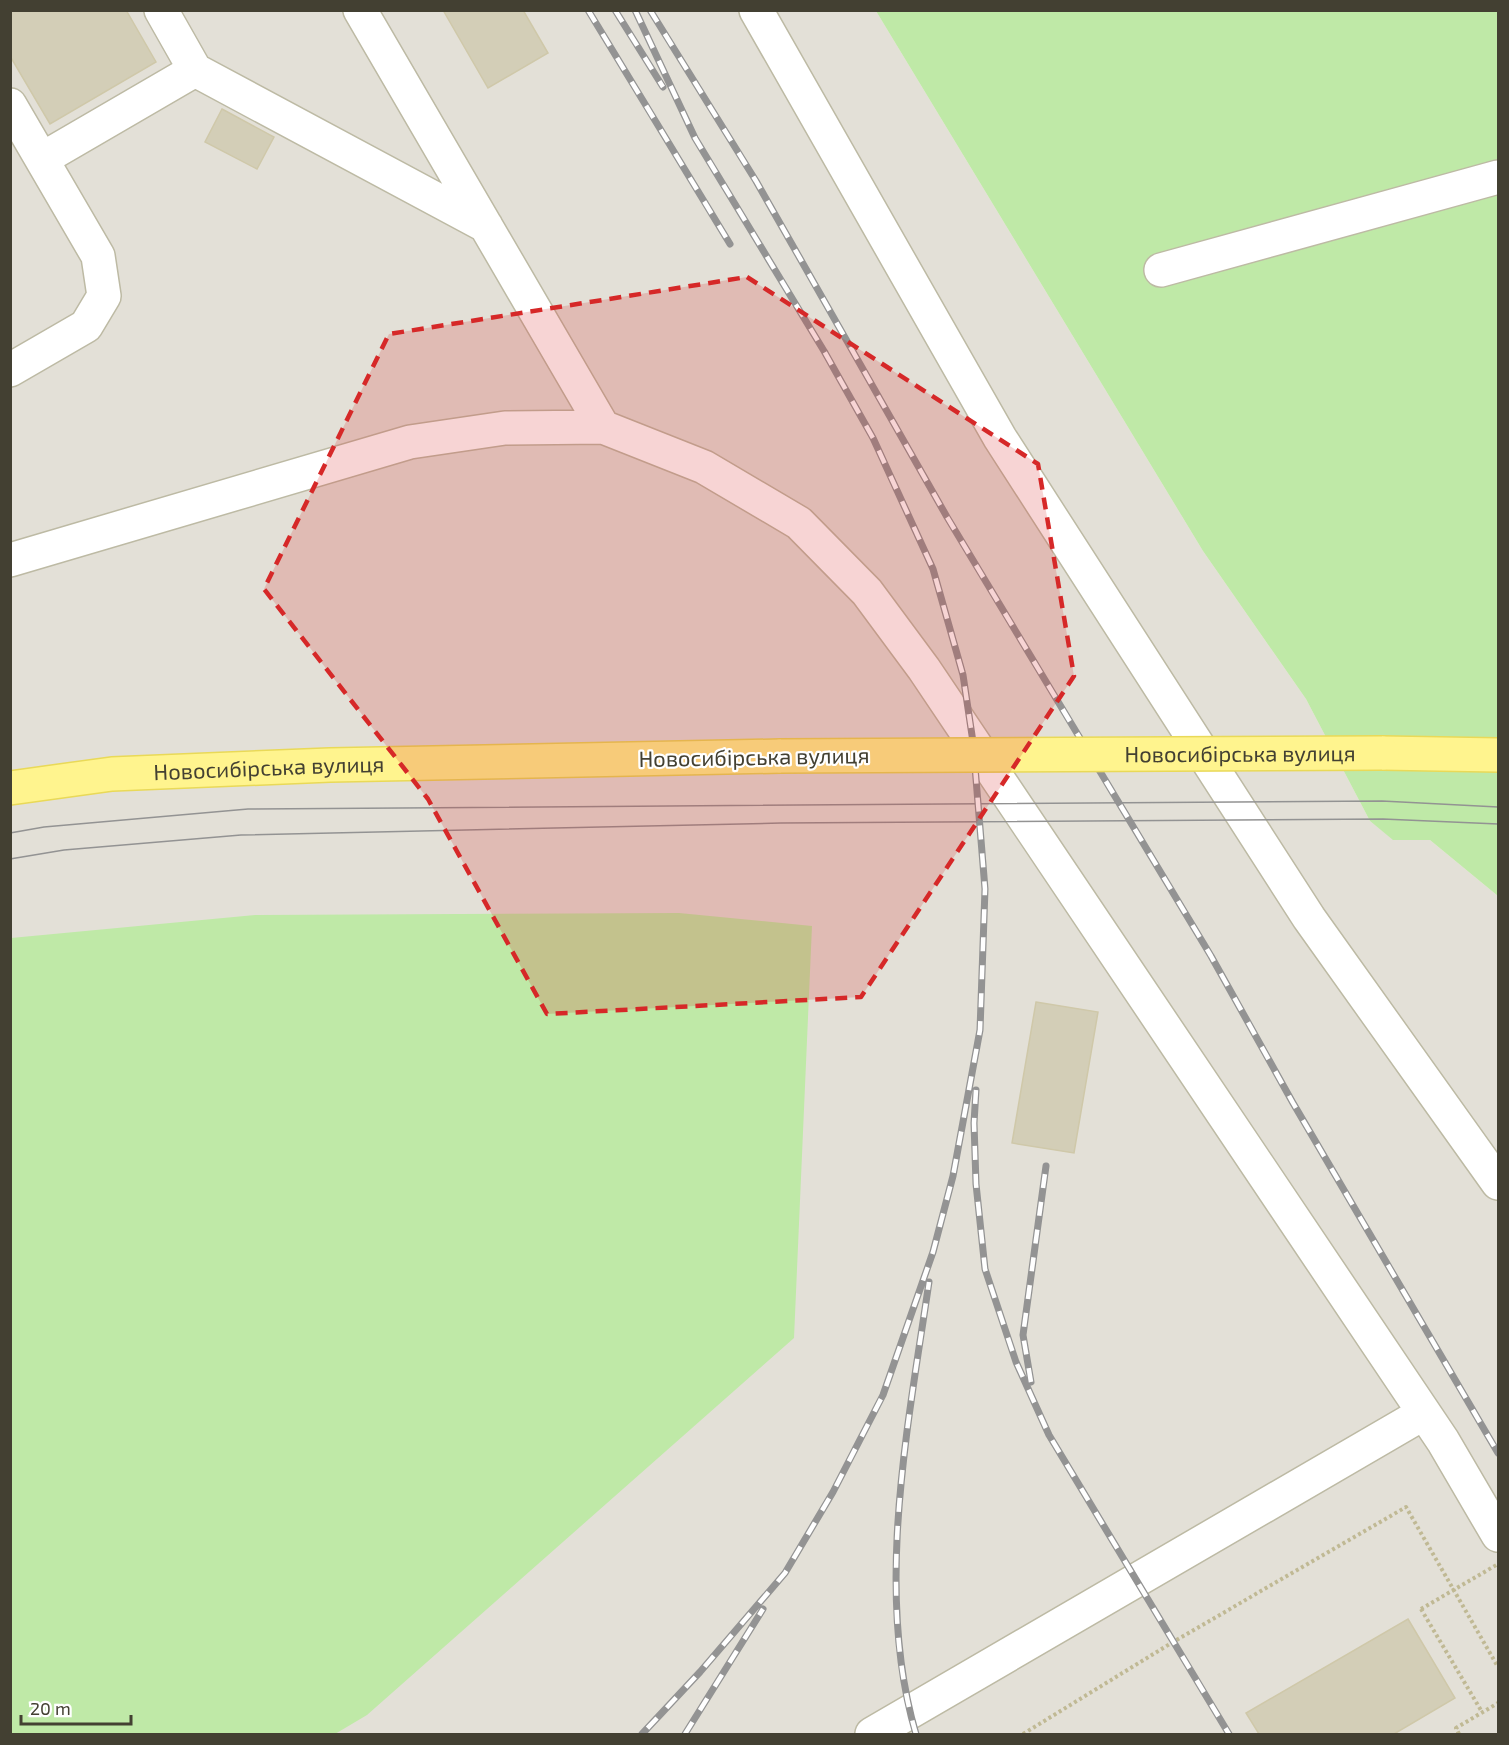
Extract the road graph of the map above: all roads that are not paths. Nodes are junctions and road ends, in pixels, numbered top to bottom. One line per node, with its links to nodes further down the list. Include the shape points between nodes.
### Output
1 (161, 10): 4 (lane)
2 (360, 10): 8 (lane)
3 (756, 10): 15 (lane, via 1000,438 1309,918)
4 (195, 70): 6 (lane); 8 (lane)
5 (10, 105): 6 (lane)
6 (42, 159): 10 (lane, via 98,256 104,296 86,326)
7 (1498, 177): 9 (lane)
8 (486, 226): 11 (lane)
9 (1161, 270)
10 (10, 370)
11 (603, 428): 12 (lane, via 505,428 410,442); 16 (lane, via 704,467 799,523 867,592 924,669)
12 (10, 560)
13 (1498, 754): 14 (main road, Новосибірська вулиця, bridge, via 781,756 330,765 112,774)
14 (10, 788)
15 (1498, 1183)
16 (1424, 1413): 17 (lane); 18 (lane)
17 (1498, 1535)
18 (872, 1734)

